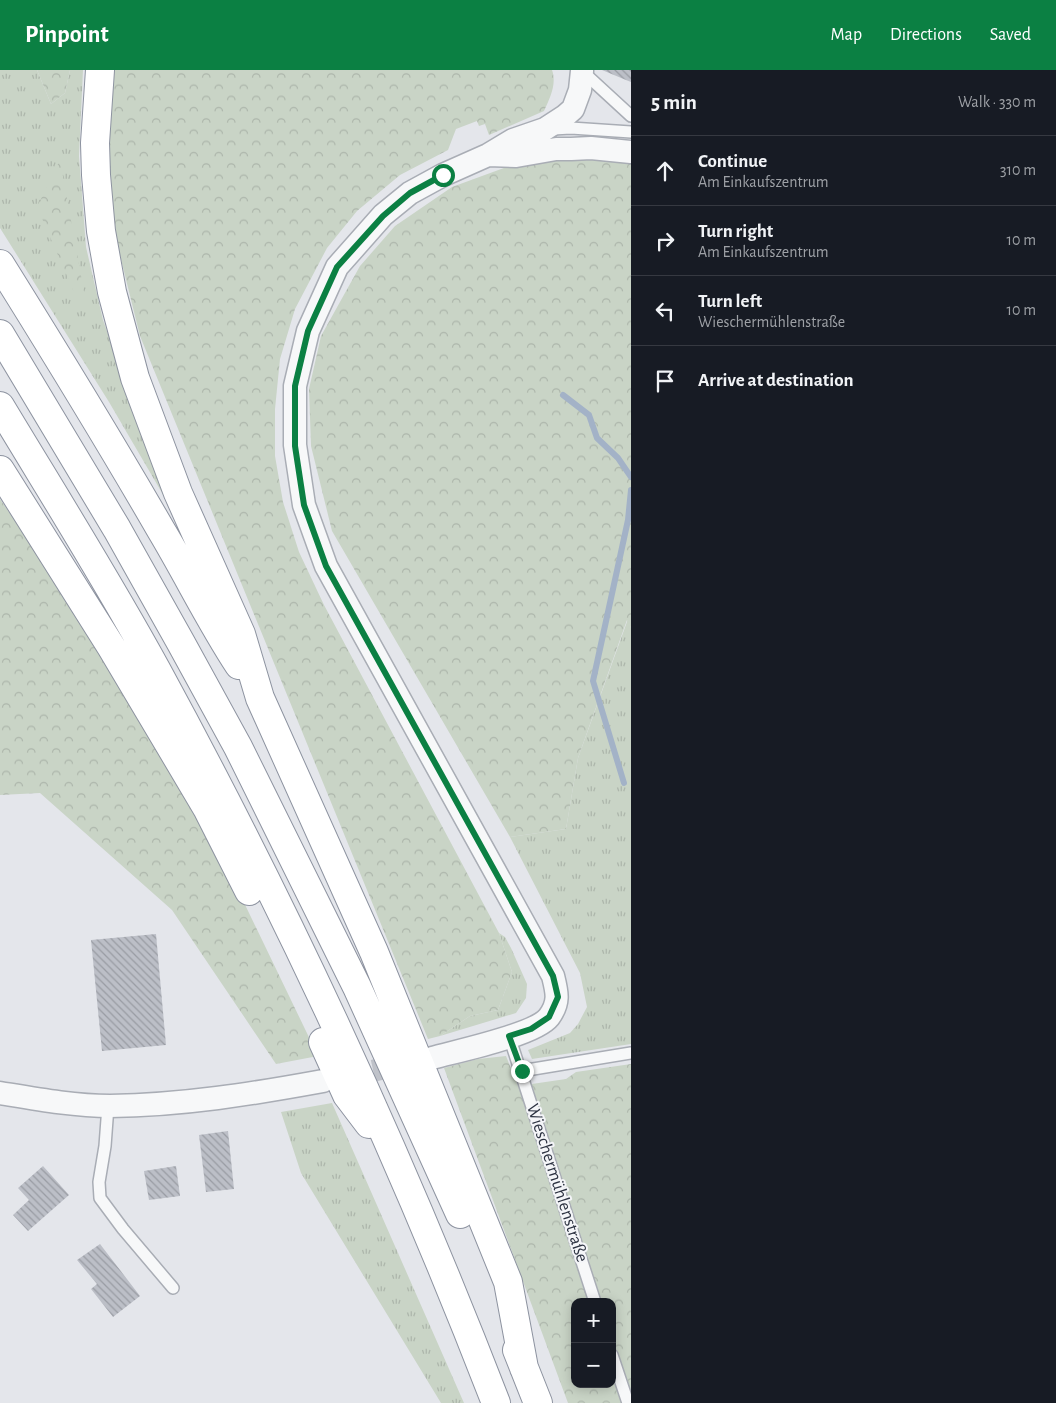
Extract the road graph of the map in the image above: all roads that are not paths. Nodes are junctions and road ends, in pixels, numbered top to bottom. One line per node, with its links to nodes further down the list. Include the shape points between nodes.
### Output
1 (100, 70): 12 (highway, via 96,109 96,175 107,266 117,314 135,378 178,493 241,634)
2 (582, 70): 3 (lane); 4 (street)
3 (631, 116)
4 (569, 131): 5 (lane); 6 (street, via 591,148); 7 (street, via 545,129); 7 (street, via 556,149 516,156)
5 (631, 132)
6 (631, 152)
7 (478, 155): 13 (street, via 410,193 383,216 337,267 308,331 295,386 295,446 304,505 326,566 553,976 558,997 549,1017 531,1029)
8 (0, 264): 12 (highway, via 99,424 187,573 224,643)
9 (0, 334): 24 (highway, via 117,529 238,747 365,1004 455,1201)
10 (0, 406): 20 (highway, via 146,653 218,787 311,973)
11 (0, 470): 20 (highway, via 112,648 207,808 347,1095)
12 (260, 698): 24 (highway, via 374,952 508,1282)
13 (509, 1036): 15 (street); 16 (lane, Wieschermühlenstraße)
14 (631, 1053): 16 (lane)
15 (432, 1058)
16 (522, 1071): 22 (lane, Wieschermühlenstraße)
17 (323, 1082): 19 (street, via 214,1100)
18 (0, 1093): 19 (street)
19 (108, 1106): 21 (lane, via 100,1198)
20 (397, 1161): 25 (highway)
21 (173, 1288)
22 (594, 1298)
23 (616, 1367): 27 (lane)
24 (524, 1368): 26 (highway)
25 (496, 1403)
26 (538, 1403)
27 (628, 1403)

